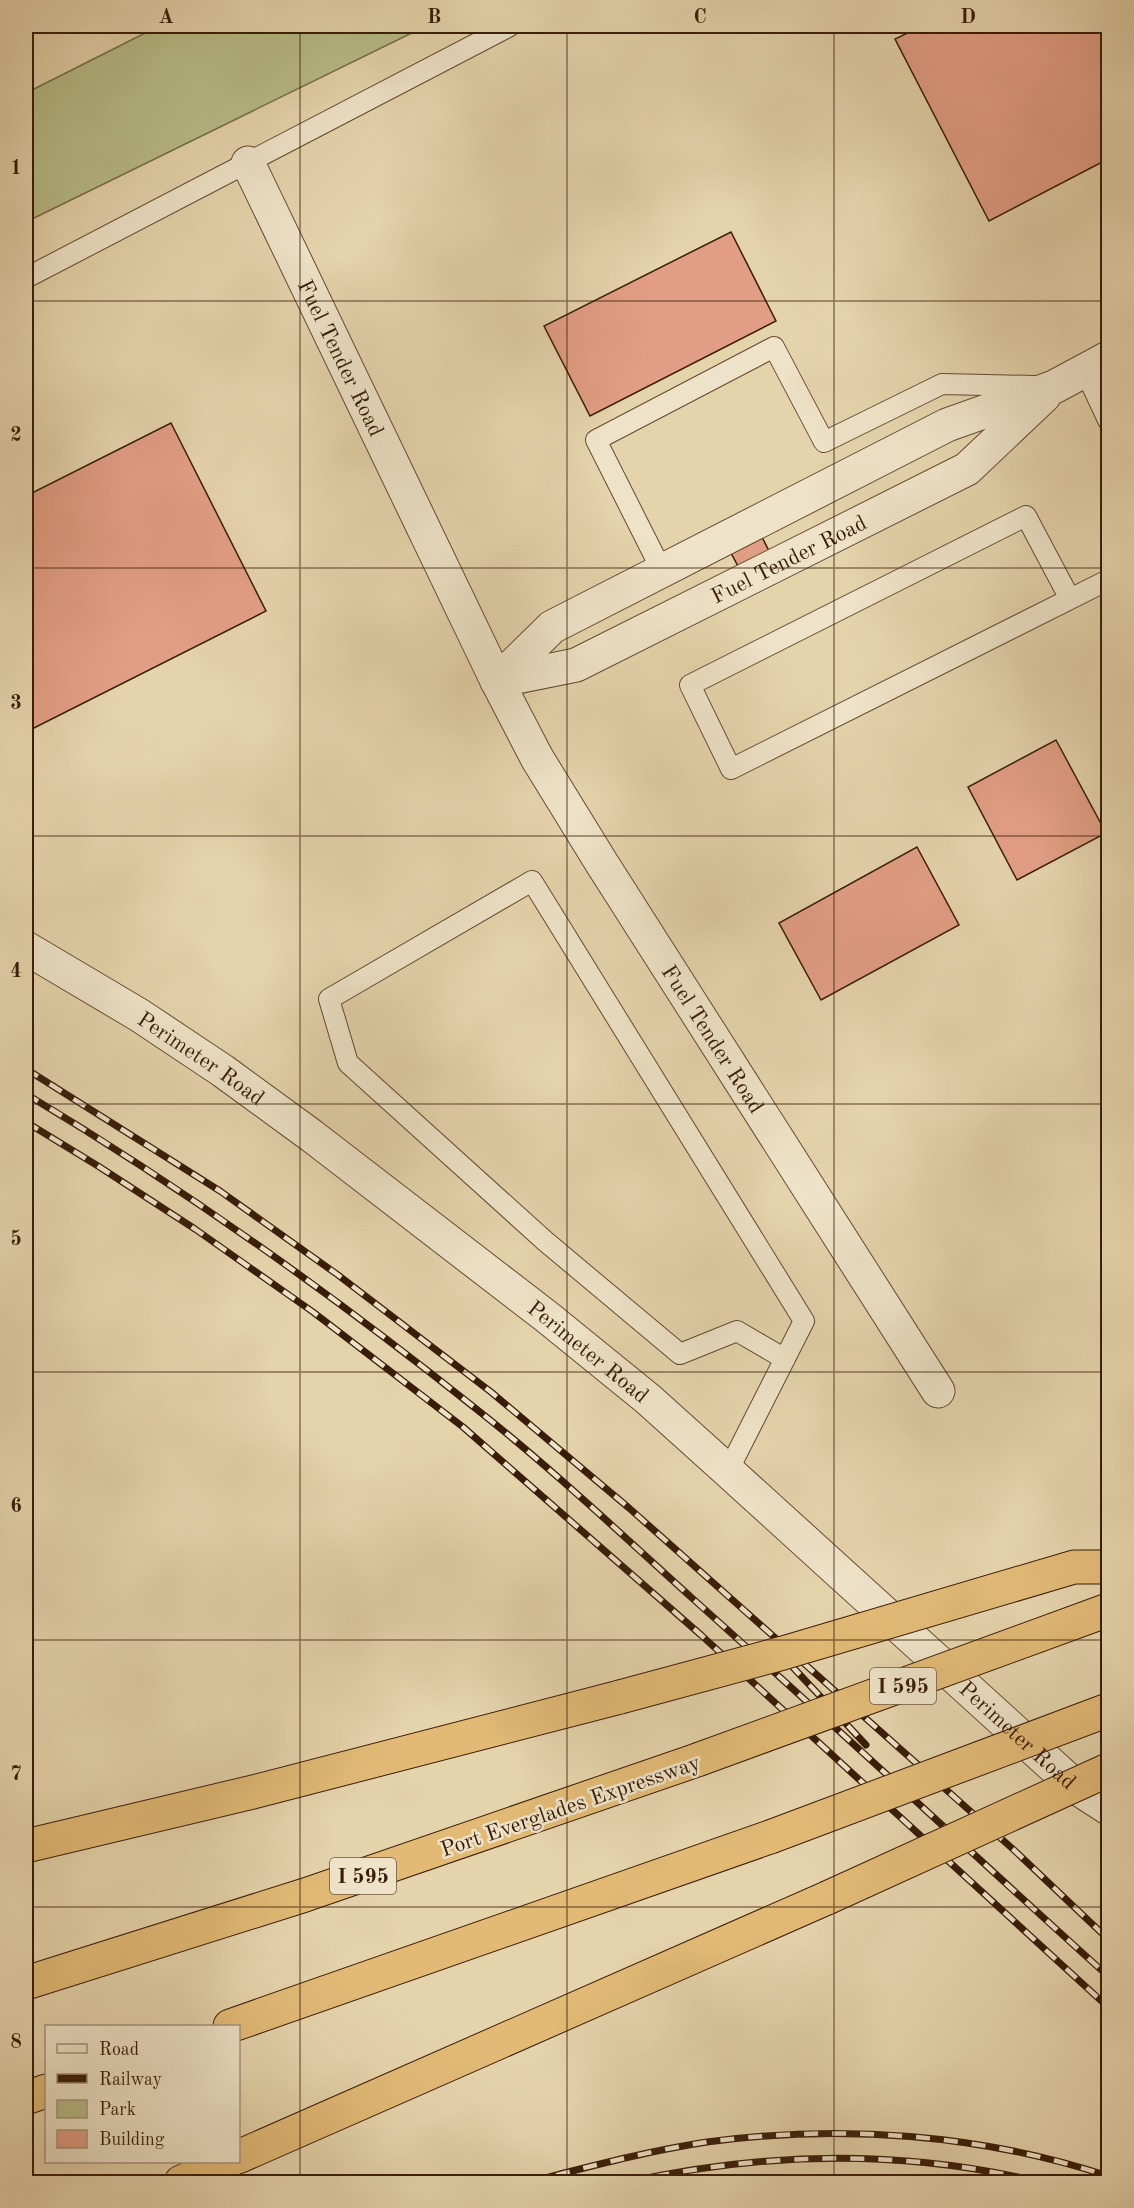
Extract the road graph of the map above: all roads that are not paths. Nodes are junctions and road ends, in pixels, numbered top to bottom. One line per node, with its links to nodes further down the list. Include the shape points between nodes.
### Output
1 (510, 26): 2 (lane)
2 (248, 163): 3 (lane); 10 (street, Fuel Tender Road)
3 (26, 278)
4 (1097, 364): 5 (street, Fuel Tender Road); 6 (lane)
5 (1054, 387): 7 (street, Fuel Tender Road, via 947,425); 7 (lane, via 942,384 824,442 774,347 596,440); 10 (street, Fuel Tender Road, via 967,469 576,664)
6 (1108, 420)
7 (662, 571): 10 (street, Fuel Tender Road, via 552,627)
8 (1108, 580): 9 (lane)
9 (1070, 599): 9 (lane, via 1026,516 690,685 731,769)
10 (497, 681): 13 (street, Fuel Tender Road, via 537,758 601,862)
11 (26, 948): 14 (street, Perimeter Road, via 139,1015 312,1136 547,1317)
12 (785, 1359): 12 (lane, via 737,1331 680,1354 546,1241 348,1063 329,999 532,881 804,1321); 14 (lane)
13 (938, 1391)
14 (728, 1470): 19 (street, Perimeter Road, via 1077,1788)
15 (1108, 1567): 20 (highway, bridge, via 1074,1567 620,1697 253,1792)
16 (1108, 1610): 21 (highway, Port Everglades Expressway / I 595, bridge, via 697,1760 305,1895)
17 (1108, 1710): 22 (highway, bridge, via 770,1837)
18 (1108, 1770): 25 (highway, bridge)
19 (1108, 1808)
20 (26, 1845)
21 (26, 1983)
22 (233, 2025)
23 (45, 2091): 24 (highway)
24 (26, 2098)
25 (240, 2156)
26 (226, 2163): 27 (highway)
27 (181, 2182)

